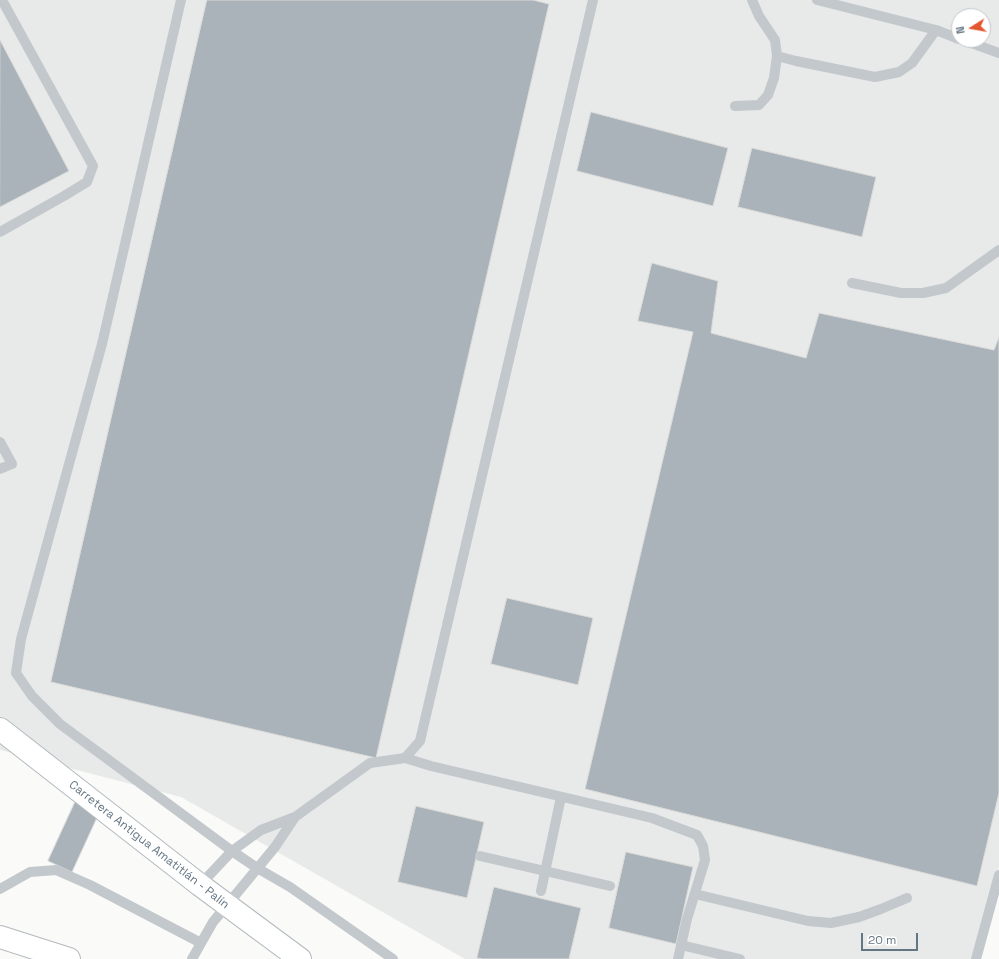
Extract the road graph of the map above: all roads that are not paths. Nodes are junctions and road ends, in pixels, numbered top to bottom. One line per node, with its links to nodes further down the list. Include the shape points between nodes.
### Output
1 (2, 0): 12 (lane, via 93,166 87,182)
2 (181, 0): 21 (lane, via 102,344 21,639 16,673 32,696 60,724)
3 (593, 0): 18 (lane, via 420,741)
4 (752, 0): 10 (lane, via 775,40)
5 (817, 0): 6 (lane)
6 (936, 30): 7 (lane); 10 (lane, via 912,63 899,72 875,77)
7 (951, 35)
8 (983, 48): 9 (lane)
9 (998, 54)
10 (777, 56): 11 (lane, via 774,78 768,95 759,105)
11 (735, 106)
12 (0, 232)
13 (999, 250): 14 (lane, via 946,288 901,293)
14 (852, 283)
15 (0, 442): 16 (lane, via 12,464)
16 (0, 469)
17 (0, 728): 26 (main road, Carretera Antigua Amatitlán - Palín)
18 (404, 758): 19 (lane); 20 (lane, via 370,762)
19 (561, 797): 24 (lane); 30 (lane, via 652,818 697,835 703,846 705,860)
20 (295, 817): 21 (lane, via 261,830); 23 (lane)
21 (232, 851): 23 (lane); 26 (lane)
22 (480, 856): 24 (lane)
23 (257, 868): 32 (lane); 39 (lane, via 290,886)
24 (545, 871): 27 (lane); 29 (lane)
25 (999, 875): 42 (lane)
26 (200, 885): 32 (main road, Carretera Antigua Amatitlán - Palín)
27 (610, 886)
28 (0, 889): 34 (lane, via 30,872 56,870)
29 (541, 891)
30 (695, 894): 31 (lane, via 808,921 831,923 859,917); 35 (lane)
31 (907, 898)
32 (226, 905): 34 (lane); 38 (main road, Carretera Antigua Amatitlán - Palín)
33 (0, 937): 36 (main road)
34 (201, 942): 37 (lane)
35 (681, 944): 40 (lane); 41 (lane)
36 (69, 959)
37 (192, 959)
38 (300, 959)
39 (393, 959)
40 (678, 959)
41 (740, 959)
42 (976, 959)

